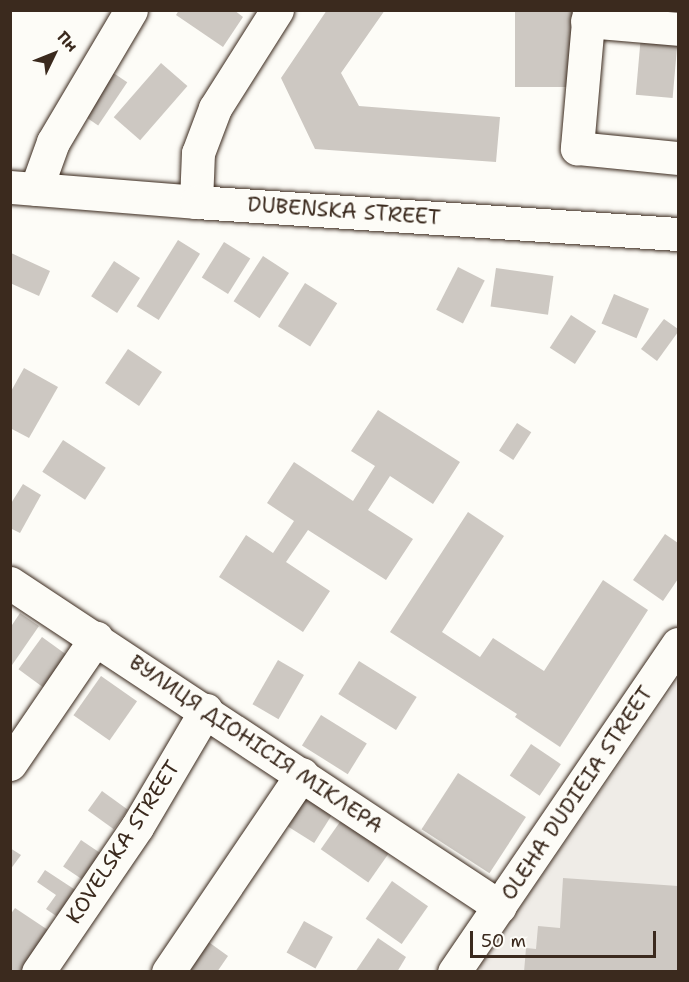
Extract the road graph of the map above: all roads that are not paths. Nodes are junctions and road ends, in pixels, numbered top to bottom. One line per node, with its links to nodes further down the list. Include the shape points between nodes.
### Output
1 (130, 10): 6 (street)
2 (278, 10): 7 (street, via 215,108 198,153)
3 (588, 16): 4 (street); 5 (street, via 577,148)
4 (678, 29)
5 (678, 158)
6 (23, 188): 7 (street, DUBENSKA STREET)
7 (196, 202): 8 (street, DUBENSKA STREET)
8 (678, 234)
9 (10, 583): 10 (street, ВУЛИЦЯ ДІОНІСІЯ МІКЛЕРА)
10 (96, 638): 12 (street, ВУЛИЦЯ ДІОНІСІЯ МІКЛЕРА); 13 (street)
11 (678, 644): 15 (street, OLEHA DUDIEIA STREET)
12 (206, 710): 14 (street, ВУЛИЦЯ ДІОНІСІЯ МІКЛЕРА); 16 (street, KOVELSKA STREET, via 136,827)
13 (10, 764)
14 (302, 774): 15 (street, ВУЛИЦЯ ДІОНІСІЯ МІКЛЕРА); 17 (street)
15 (500, 907): 18 (street, OLEHA DUDIEIA STREET)
16 (38, 972)
17 (168, 972)
18 (454, 972)

